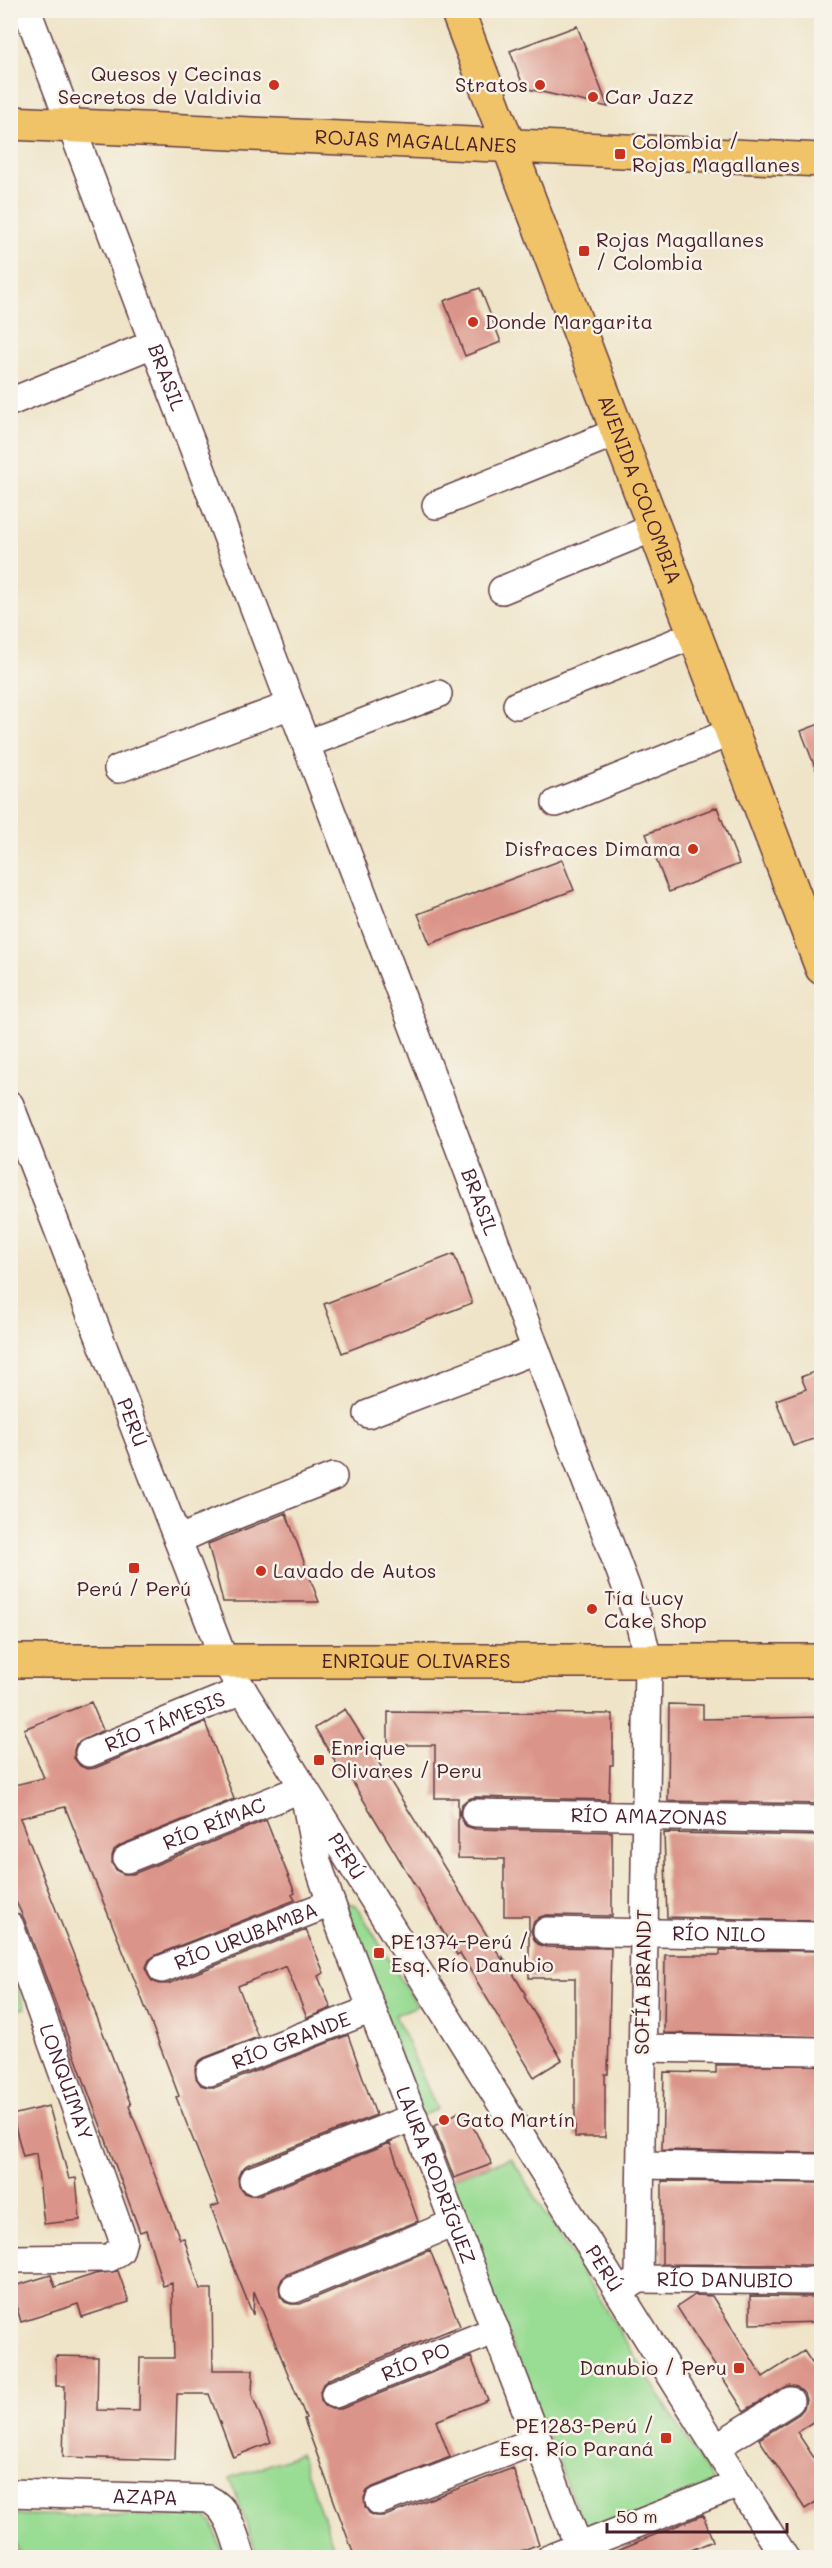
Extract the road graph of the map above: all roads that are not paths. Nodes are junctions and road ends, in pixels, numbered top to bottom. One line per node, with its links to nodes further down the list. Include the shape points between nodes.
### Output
1 (27, 10): 4 (street, BRASIL)
2 (458, 10): 5 (main road, AVENIDA COLOMBIA)
3 (10, 123): 4 (main road, ROJAS MAGALLANES)
4 (70, 126): 5 (main road, ROJAS MAGALLANES); 7 (street, BRASIL)
5 (508, 146): 6 (main road, ROJAS MAGALLANES); 9 (main road, AVENIDA COLOMBIA)
6 (822, 160)
7 (153, 344): 8 (street); 15 (street, BRASIL)
8 (10, 402)
9 (617, 432): 10 (street); 11 (main road, AVENIDA COLOMBIA)
10 (436, 505)
11 (654, 528): 12 (street); 13 (main road, AVENIDA COLOMBIA)
12 (502, 590)
13 (694, 635): 16 (street); 17 (main road, AVENIDA COLOMBIA)
14 (438, 694): 18 (street)
15 (291, 705): 18 (street, BRASIL); 19 (street)
16 (517, 705)
17 (732, 732): 20 (street); 21 (main road, AVENIDA COLOMBIA)
18 (306, 744): 23 (street, BRASIL)
19 (118, 769)
20 (556, 803)
21 (822, 968)
22 (10, 1105): 26 (street, PERÚ)
23 (536, 1350): 24 (street); 29 (street, BRASIL, via 639,1621)
24 (368, 1414)
25 (333, 1477): 26 (street)
26 (178, 1540): 27 (street, PERÚ)
27 (224, 1660): 28 (main road, ENRIQUE OLIVARES); 29 (main road, ENRIQUE OLIVARES); 31 (street, PERÚ)
28 (10, 1661)
29 (648, 1661): 30 (main road, ENRIQUE OLIVARES); 35 (street, SOFÍA BRANDT)
30 (822, 1661)
31 (243, 1690): 32 (street, RÍO TÁMESIS); 33 (street, PERÚ)
32 (89, 1753)
33 (303, 1788): 37 (street, RÍO RÍMAC); 38 (street, LAURA RODRÍGUEZ, via 317,1861); 55 (street, PERÚ)
34 (476, 1813): 35 (street, RÍO AMAZONAS)
35 (645, 1817): 36 (street, RÍO AMAZONAS); 41 (street, SOFÍA BRANDT)
36 (821, 1820)
37 (127, 1859)
38 (331, 1903): 43 (street, RÍO URUBAMBA); 44 (street, LAURA RODRÍGUEZ)
39 (10, 1926): 53 (street, LONQUIMAY, via 123,2240 120,2251 110,2258)
40 (548, 1931): 41 (street, RÍO NILO)
41 (644, 1933): 42 (street, RÍO NILO); 45 (street, SOFÍA BRANDT)
42 (819, 1936)
43 (162, 1969)
44 (372, 2009): 47 (street, RÍO GRANDE); 48 (street, LAURA RODRÍGUEZ)
45 (642, 2048): 46 (street); 49 (street, SOFÍA BRANDT)
46 (816, 2050)
47 (210, 2072)
48 (414, 2117): 51 (street); 52 (street, LAURA RODRÍGUEZ)
49 (641, 2165): 50 (street); 55 (street, SOFÍA BRANDT)
50 (820, 2168)
51 (254, 2180)
52 (454, 2223): 56 (street); 57 (street, LAURA RODRÍGUEZ)
53 (10, 2259)
54 (811, 2281): 55 (street, RÍO DANUBIO)
55 (629, 2286): 61 (street, PERÚ)
56 (294, 2289)
57 (496, 2330): 58 (street, RÍO PO); 60 (street, LAURA RODRÍGUEZ)
58 (335, 2394)
59 (790, 2401): 61 (street)
60 (538, 2440): 64 (street); 65 (street, LAURA RODRÍGUEZ)
61 (716, 2447): 62 (street, PERÚ)
62 (739, 2484): 65 (street); 68 (street, PERÚ)
63 (10, 2493): 66 (street, AZAPA, via 208,2499 225,2512)
64 (379, 2501)
65 (581, 2552): 67 (street)
66 (242, 2558)
67 (550, 2558)
68 (785, 2558)

